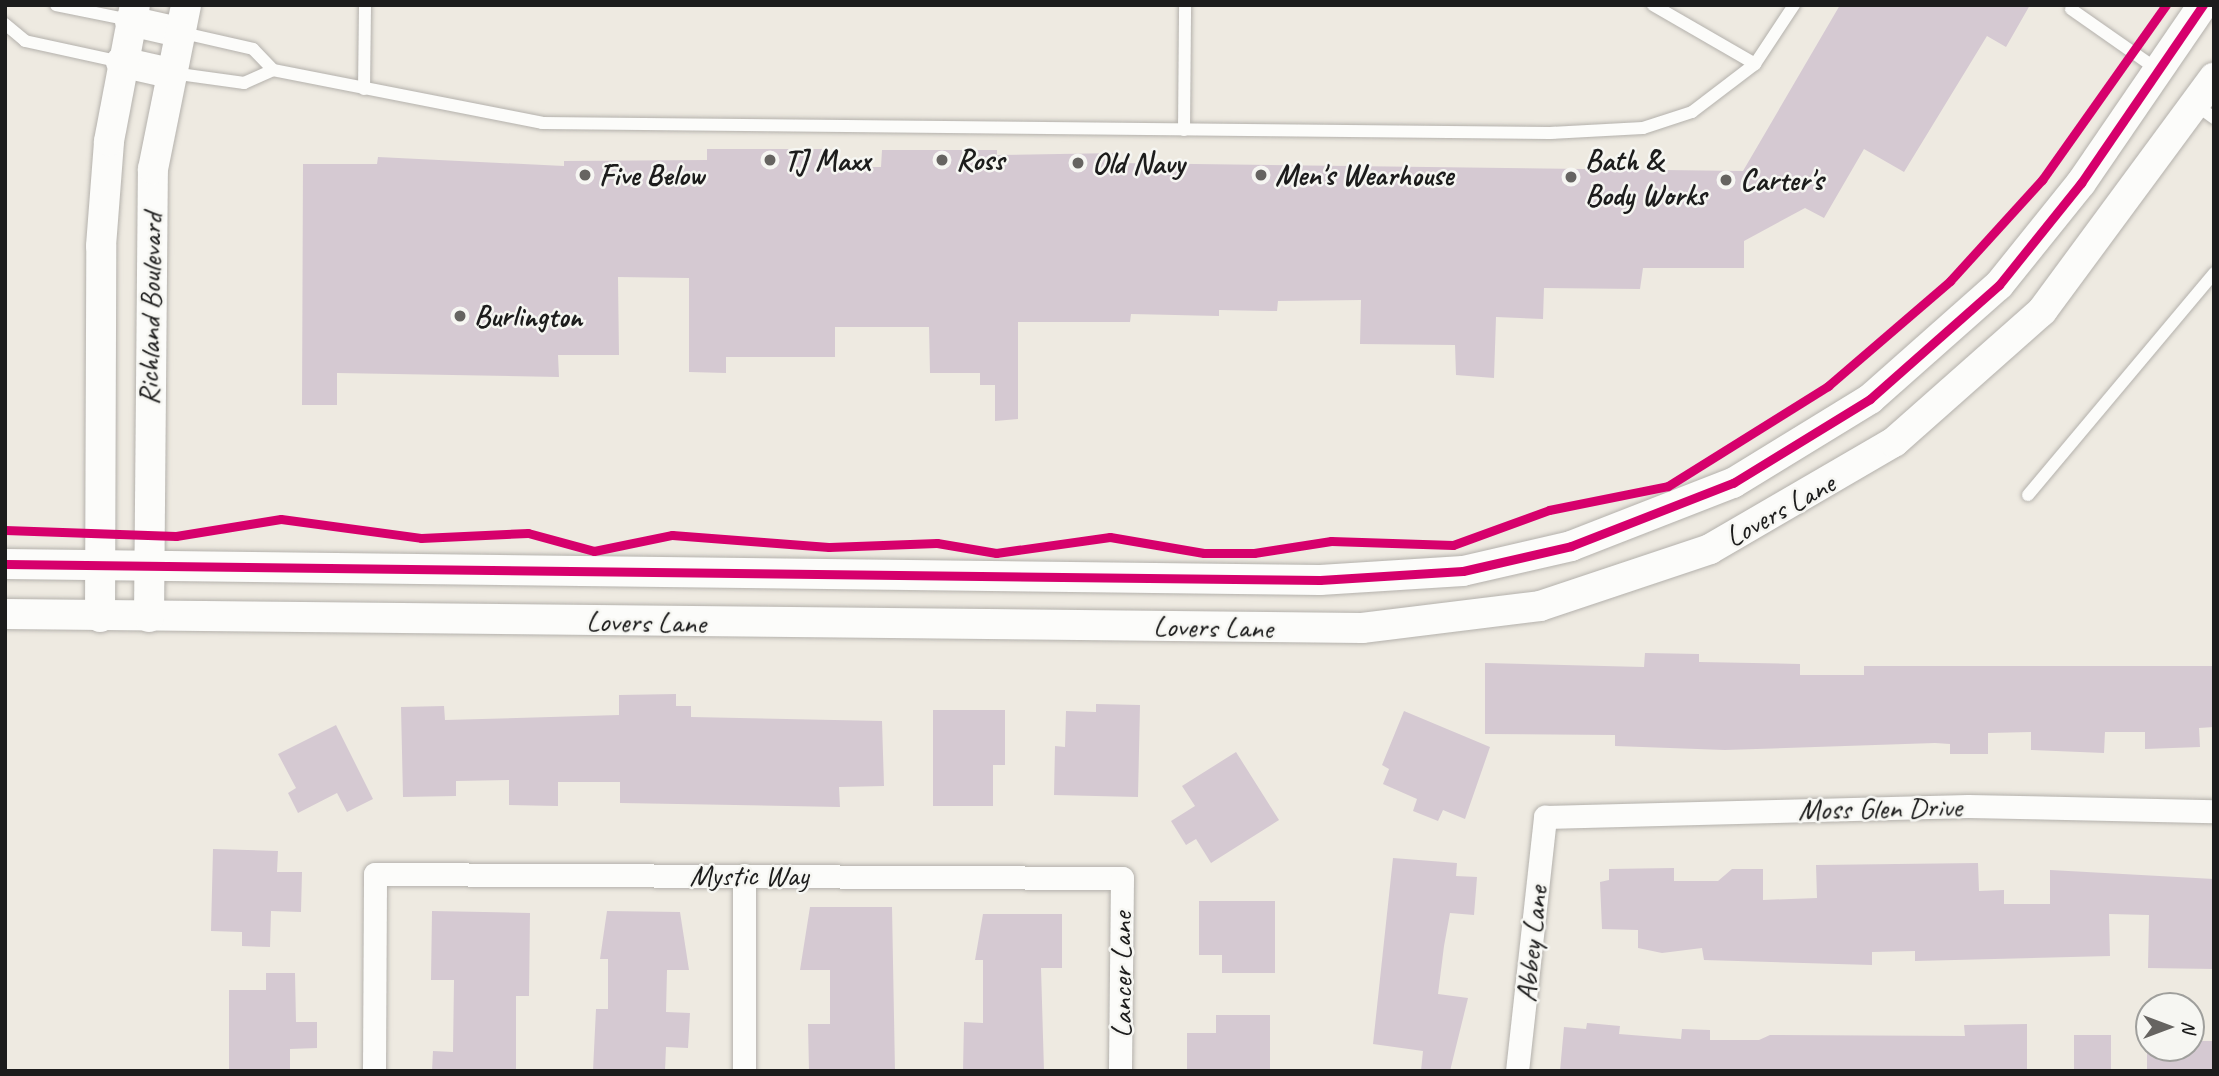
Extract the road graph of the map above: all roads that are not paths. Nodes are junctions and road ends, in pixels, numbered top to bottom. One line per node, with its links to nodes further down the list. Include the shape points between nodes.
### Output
1 (56, 5): 8 (lane)
2 (365, 5): 17 (lane)
3 (1185, 5): 19 (lane)
4 (1653, 5): 12 (lane)
5 (1794, 5): 12 (lane)
6 (2203, 5): 14 (street, Lovers Lane)
7 (2071, 9): 14 (lane)
8 (133, 13): 9 (street); 11 (street, Richland Boulevard)
9 (182, 19): 13 (lane, via 253,49); 15 (street, Richland Boulevard)
10 (5, 24): 11 (lane, via 25,41)
11 (121, 62): 15 (street); 23 (street, Richland Boulevard, via 101,246)
12 (1755, 64): 19 (lane, via 1692,112 1624,131)
13 (273, 70): 15 (lane, via 244,83); 17 (lane)
14 (2158, 70): 24 (street, Lovers Lane, via 1999,285 1870,399 1733,483 1571,546 1464,571 1320,580)
15 (170, 73): 24 (street, Richland Boulevard, via 153,169)
16 (2214, 78): 18 (street, Lovers Lane)
17 (364, 89): 19 (lane, via 542,123)
18 (2205, 111): 27 (street, Lovers Lane, via 2042,311 1895,442 1710,549 1540,606 1362,628)
19 (1184, 130)
20 (2214, 273): 21 (lane)
21 (2028, 495)
22 (5, 564): 23 (street, Lovers Lane)
23 (101, 566): 24 (street, Lovers Lane); 26 (street, Richland Boulevard)
24 (150, 567): 27 (street, Richland Boulevard)
25 (5, 614): 26 (street, Lovers Lane)
26 (100, 617): 27 (street, Lovers Lane)
27 (149, 617)
28 (2214, 811): 29 (street, Moss Glen Drive, via 1968,806)
29 (1545, 817): 35 (street, Abbey Lane)
30 (744, 875): 31 (street, Mystic Way); 32 (street, Mystic Way, via 375,874); 33 (street)
31 (1122, 878): 34 (street, Lancer Lane)
32 (374, 1071)
33 (744, 1071)
34 (1120, 1071)
35 (1517, 1071)

